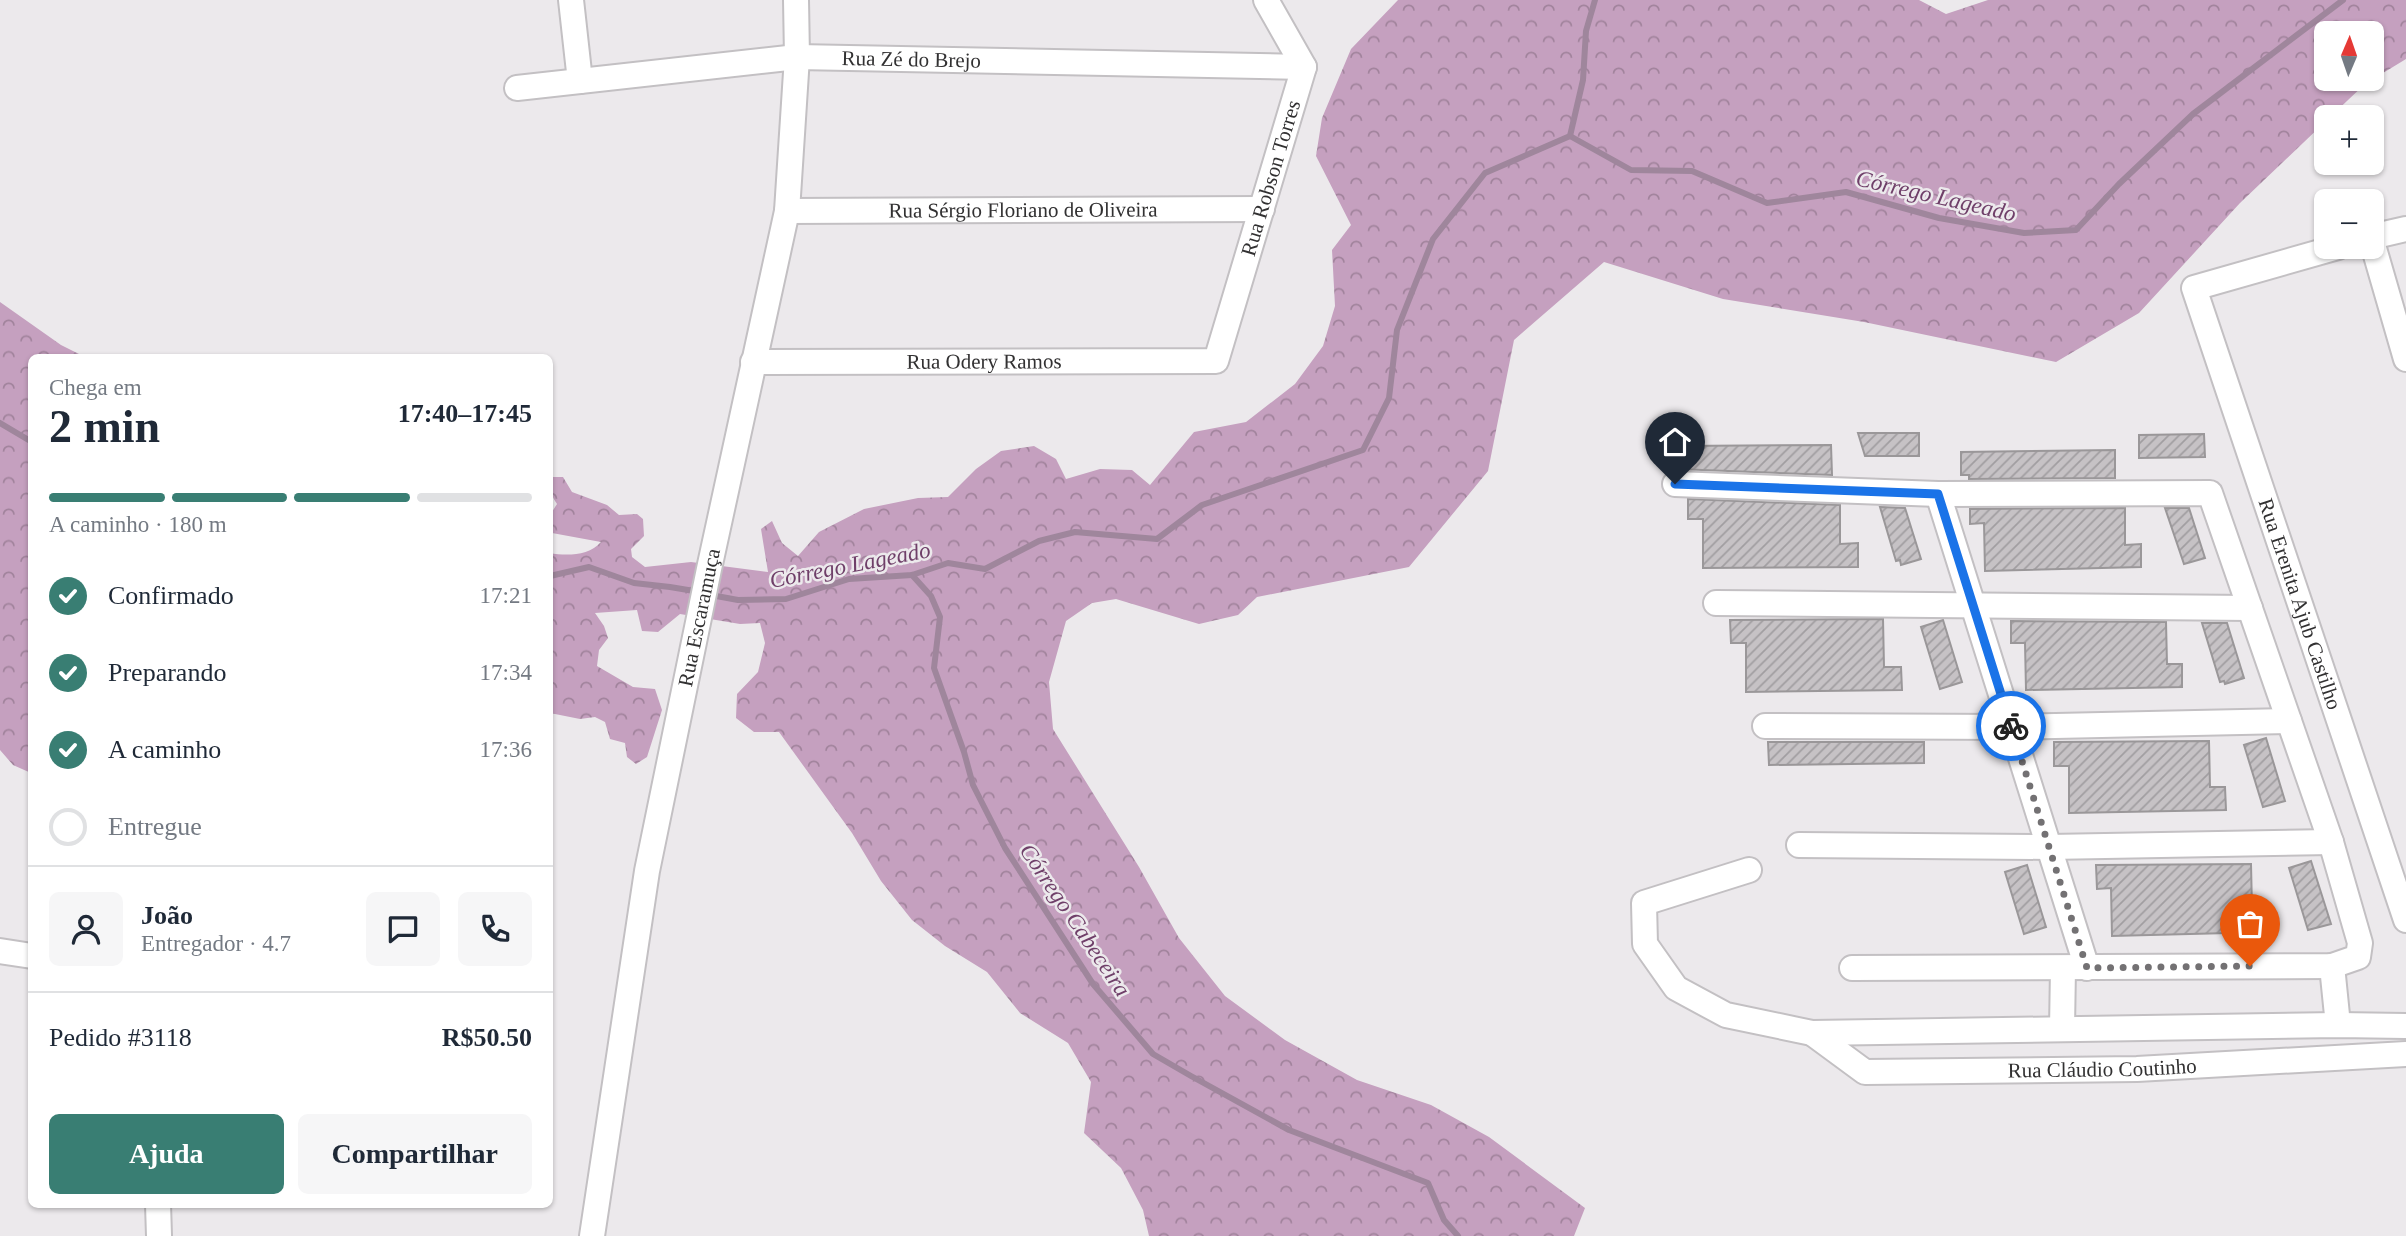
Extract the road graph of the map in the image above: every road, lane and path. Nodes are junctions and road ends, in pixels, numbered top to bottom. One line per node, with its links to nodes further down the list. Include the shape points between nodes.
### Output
1 (571, 0): 6 (street)
2 (796, 0): 4 (street, Rua Escaramuça)
3 (1266, 0): 5 (street)
4 (797, 57): 5 (street, Rua Zé do Brejo); 6 (street, Rua Zé do Brejo); 9 (street, Rua Escaramuça)
5 (1304, 67): 8 (street, Rua Robson Torres)
6 (580, 81): 7 (street, Rua Zé do Brejo)
7 (517, 88)
8 (1262, 209): 9 (street, Rua Sérgio Floriano de Oliveira); 15 (street, Rua Robson Torres)
9 (787, 211): 16 (street, Rua Escaramuça)
10 (2406, 229): 11 (street)
11 (2384, 235)
12 (2314, 254): 29 (street, Rua Erenita Ajub Castilho, via 2194,288)
13 (2377, 259): 14 (street)
14 (2406, 359)
15 (1216, 361): 16 (street, Rua Odery Ramos)
16 (753, 362): 44 (street, Rua Escaramuça, via 647,871)
17 (1675, 484): 18 (street)
18 (1938, 494): 20 (street); 21 (street, via 2210,493)
19 (1716, 603): 20 (street)
20 (1973, 605): 21 (street); 24 (street)
21 (2250, 608): 22 (street)
22 (2289, 721): 24 (street); 25 (street)
23 (1765, 726): 24 (street)
24 (2011, 727): 27 (street)
25 (2331, 842): 27 (street); 32 (street, via 2360,943 2358,957)
26 (1799, 845): 27 (street)
27 (2049, 847): 34 (street)
28 (1749, 870): 39 (street, Rua Cláudio Coutinho, via 1644,903 1644,944 1676,988 1726,1015)
29 (2406, 920)
30 (0, 951): 31 (street)
31 (28, 955)
32 (2332, 965): 34 (street); 35 (street)
33 (1852, 968): 34 (street)
34 (2075, 968): 38 (street)
35 (2339, 1025): 36 (street, Rua Cláudio Coutinho); 37 (street, Rua Cláudio Coutinho)
36 (2406, 1026)
37 (2138, 1028): 38 (street, Rua Cláudio Coutinho); 41 (street)
38 (2062, 1029): 39 (street, Rua Cláudio Coutinho)
39 (1812, 1033): 41 (street, Rua Cláudio Coutinho, via 1865,1072)
40 (2406, 1054): 41 (street, Rua Cláudio Coutinho)
41 (2137, 1069)
42 (159, 1208): 43 (street)
43 (159, 1236)
44 (592, 1236)

